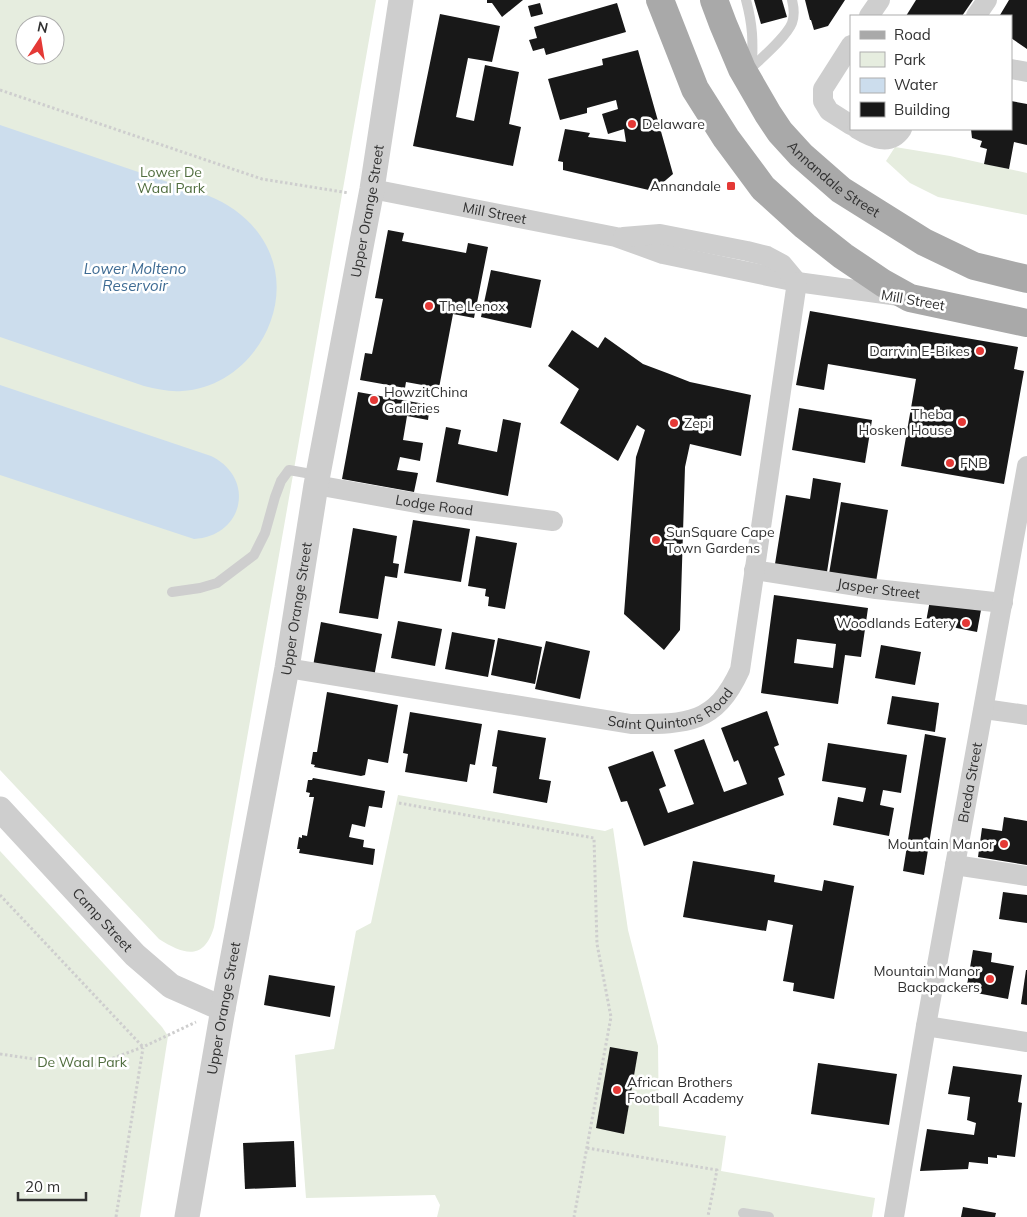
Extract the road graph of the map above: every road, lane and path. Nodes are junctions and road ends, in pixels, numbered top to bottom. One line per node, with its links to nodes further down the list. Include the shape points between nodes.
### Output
1 (401, 0): 18 (street, Upper Orange Street)
2 (660, 0): 21 (main road, via 695,89 763,188 843,256)
3 (714, 0): 12 (main road, Annandale Street, via 722,24)
4 (746, 0): 12 (lane, via 754,40)
5 (792, 0): 12 (lane, via 794,11 787,32)
6 (880, 0): 8 (street)
7 (987, 0): 9 (street)
8 (870, 15)
9 (977, 15)
10 (850, 47): 15 (street, via 823,88 822,101 829,111)
11 (1012, 68): 13 (street)
12 (749, 70): 19 (main road, Annandale Street, via 768,114 780,132 841,190 924,242 957,258 974,266)
13 (1027, 72)
14 (0, 90): 18 (path, via 262,178)
15 (850, 124)
16 (859, 130): 17 (street, via 884,140 897,136)
17 (901, 130)
18 (372, 193): 20 (street, Mill Street, via 616,237 660,234 747,251 782,264); 24 (street, Upper Orange Street)
19 (1027, 279)
20 (797, 282): 21 (street, Mill Street); 26 (street, Saint Quintons Road)
21 (910, 298): 22 (main road, Mill Street)
22 (1027, 323)
23 (1027, 466): 28 (street, Breda Street)
24 (317, 480): 25 (street, Lodge Road, via 422,504); 27 (lane, via 289,470 274,497 265,533 254,555 217,583); 29 (street, Upper Orange Street)
25 (553, 521)
26 (754, 570): 28 (street, Jasper Street); 29 (street, Saint Quintons Road, via 740,670 723,700 709,713 693,720 631,724)
27 (172, 592)
28 (1003, 604): 30 (street, Breda Street)
29 (287, 668): 37 (street, Upper Orange Street)
30 (984, 708): 31 (street); 34 (street, Breda Street)
31 (1027, 715)
32 (399, 804): 42 (path, via 594,838 596,944 611,1017)
33 (0, 809): 37 (street, Camp Street, via 135,955 171,986)
34 (955, 865): 35 (street); 38 (street, Breda Street)
35 (1027, 876)
36 (0, 895): 40 (path)
37 (223, 1008): 40 (path); 46 (street, Upper Orange Street)
38 (926, 1026): 39 (street); 49 (street, Breda Street)
39 (1027, 1042)
40 (143, 1047): 41 (path, via 90,1068); 45 (path)
41 (0, 1054)
42 (588, 1148): 44 (path, via 717,1170); 47 (path)
43 (744, 1212): 48 (lane)
44 (708, 1216)
45 (116, 1217)
46 (187, 1217)
47 (574, 1217)
48 (769, 1217)
49 (894, 1217)

